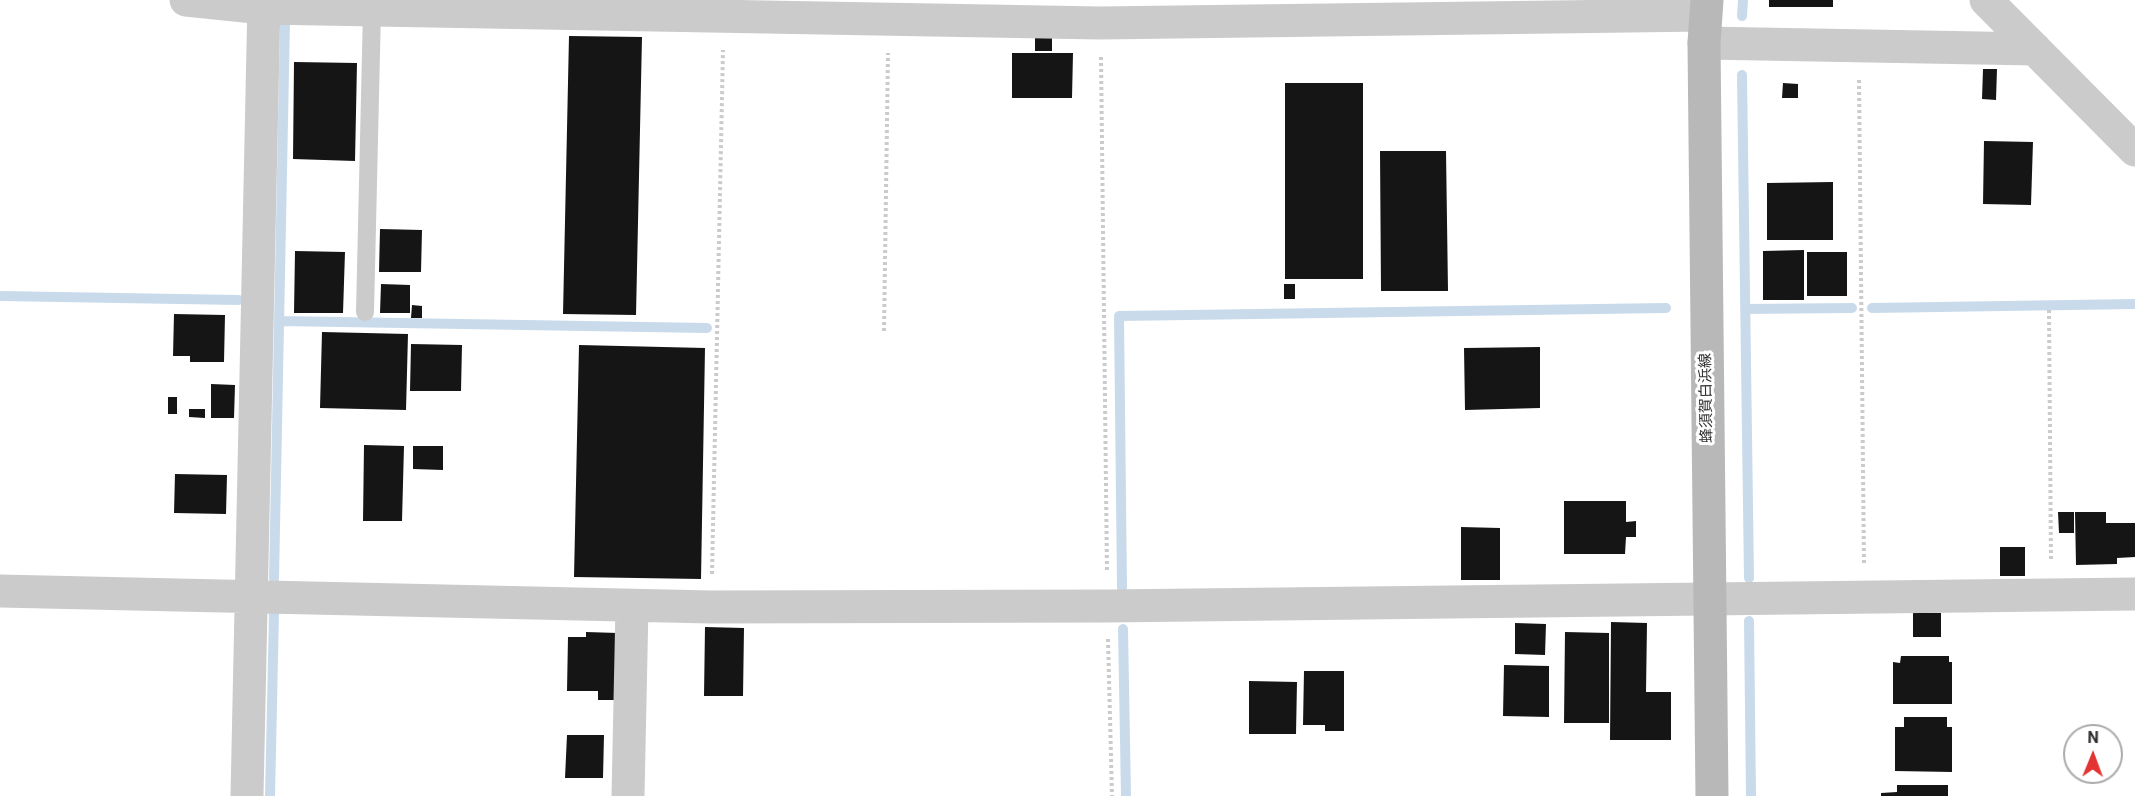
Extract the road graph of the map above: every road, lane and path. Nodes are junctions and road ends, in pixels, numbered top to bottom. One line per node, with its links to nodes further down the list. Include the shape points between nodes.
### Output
1 (186, 0): 3 (street)
2 (1986, 0): 11 (street)
3 (264, 4): 4 (street); 19 (street)
4 (372, 10): 6 (street); 14 (lane)
5 (1180, 11): 8 (street); 9 (street)
6 (723, 16): 7 (street); 24 (path)
7 (889, 20): 9 (street); 15 (path)
8 (1705, 20): 10 (street); 21 (main road, 蜂須賀白浜線)
9 (1100, 23): 23 (path)
10 (1858, 46): 11 (street); 20 (path)
11 (2035, 49): 12 (street)
12 (2135, 150)
13 (2049, 310): 18 (path)
14 (365, 312)
15 (884, 331)
16 (0, 591): 19 (street)
17 (2135, 594): 18 (street)
18 (2052, 595): 20 (street)
19 (252, 597): 22 (street); 25 (street)
20 (1865, 597): 21 (street)
21 (1709, 599): 23 (street); 28 (main road, 蜂須賀白浜線)
22 (632, 606): 24 (street); 26 (street)
23 (1108, 606): 24 (street); 27 (path)
24 (711, 607)
25 (247, 796)
26 (628, 796)
27 (1112, 796)
28 (1712, 796)

